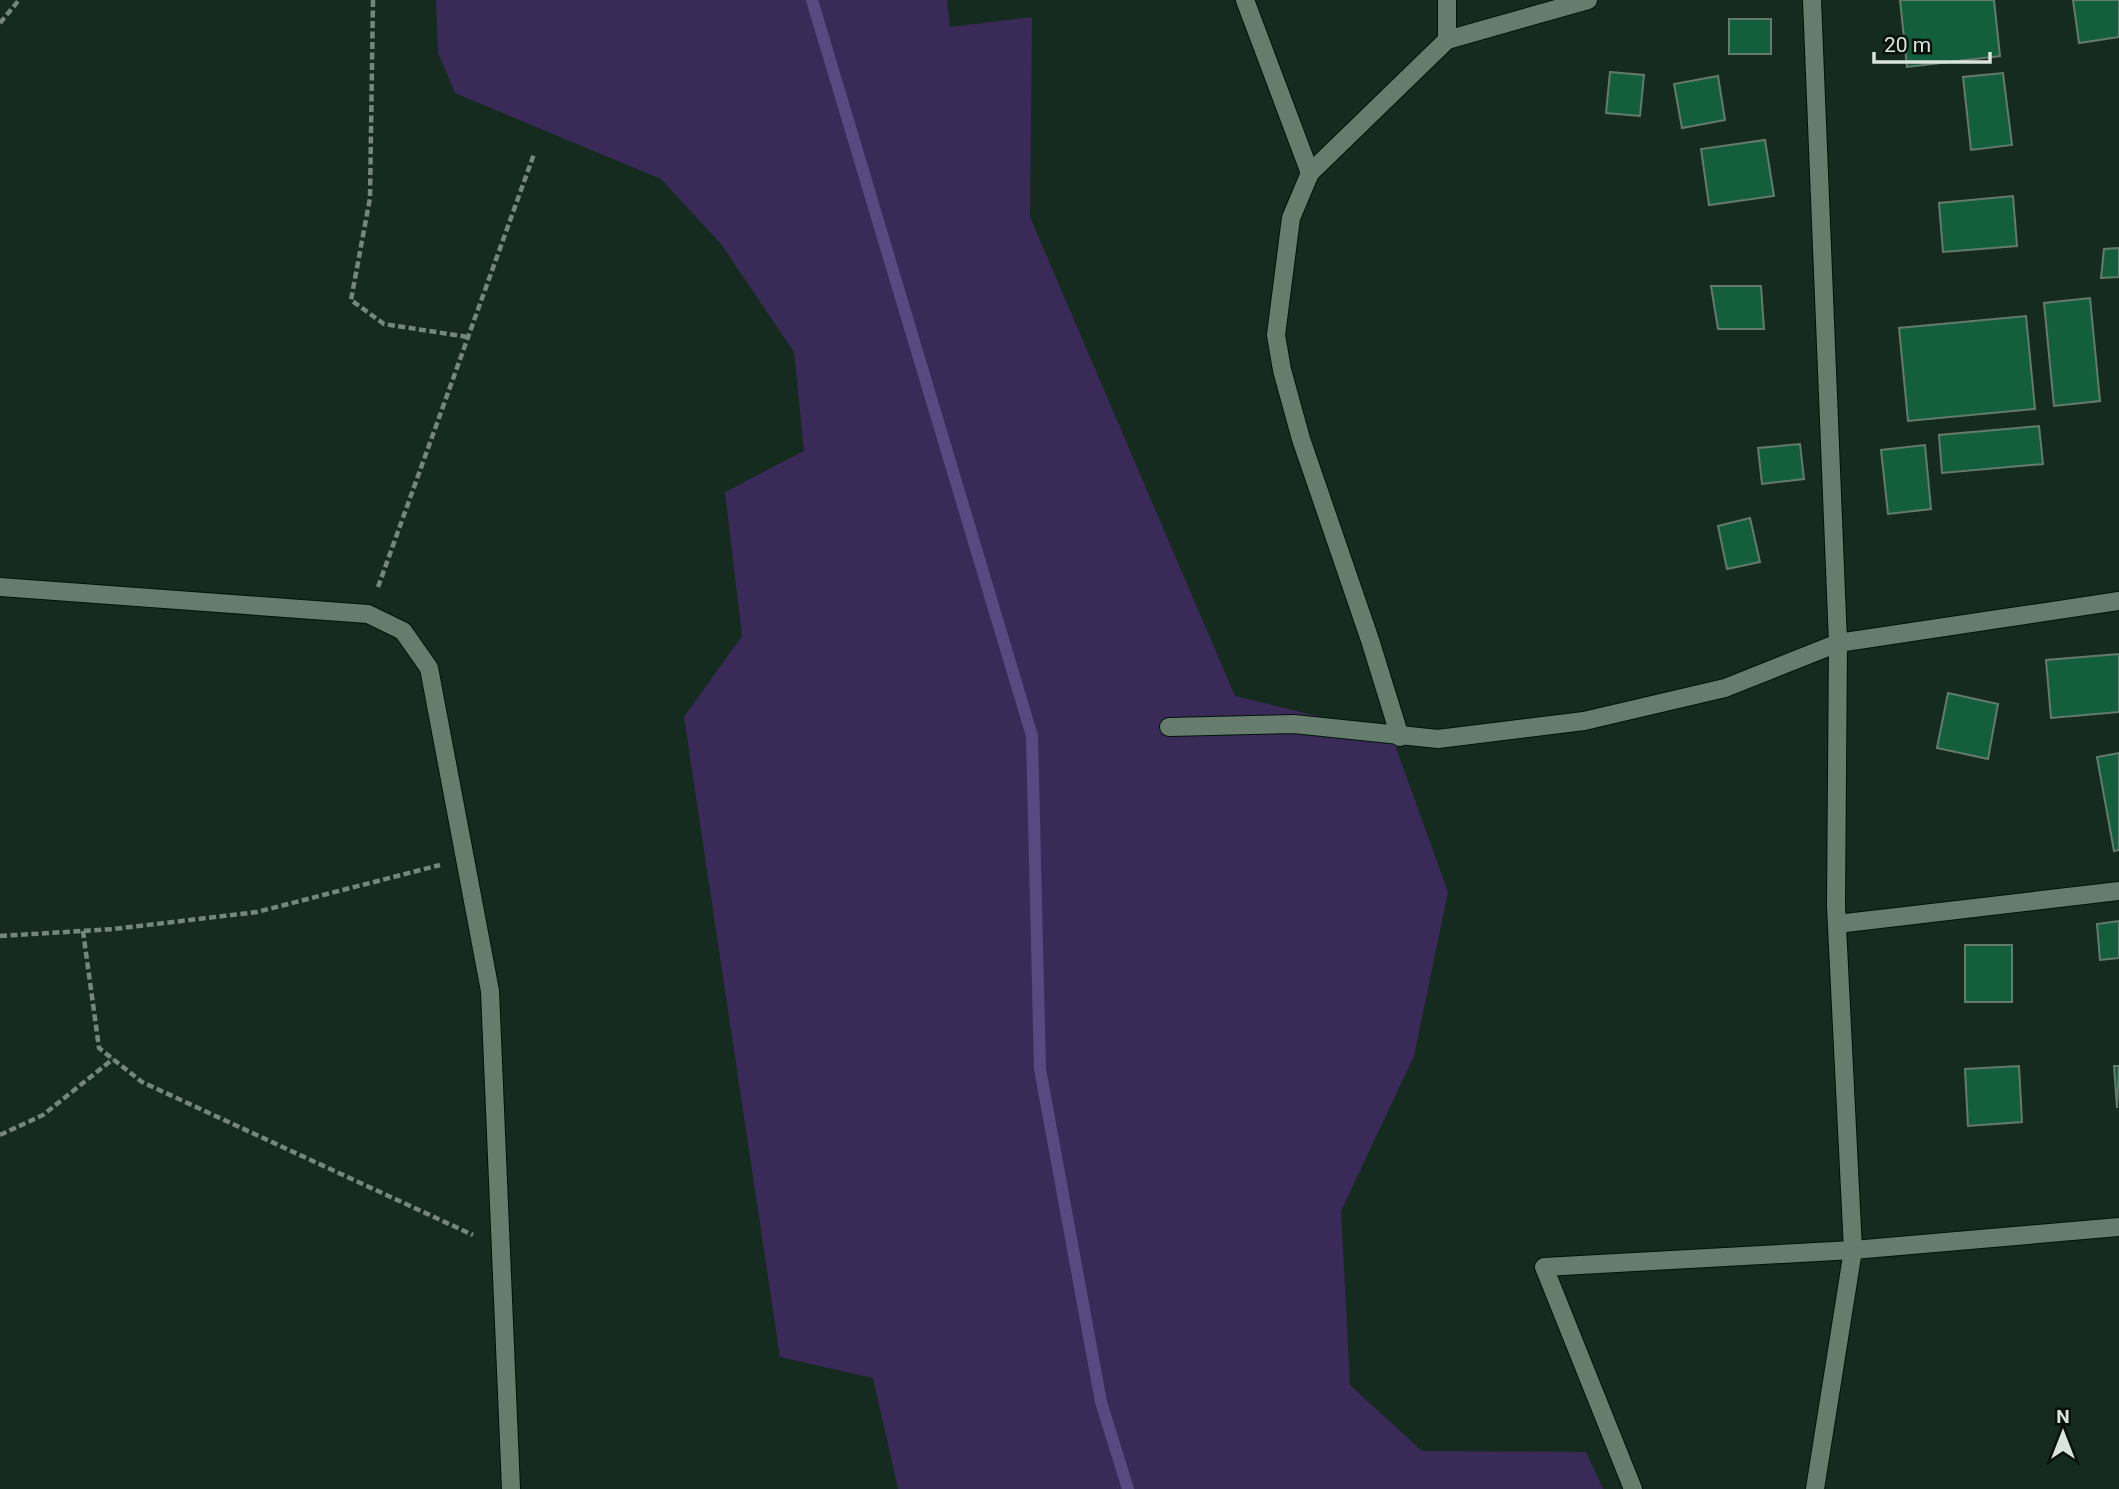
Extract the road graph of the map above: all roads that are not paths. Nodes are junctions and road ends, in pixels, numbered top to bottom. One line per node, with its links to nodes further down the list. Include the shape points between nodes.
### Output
1 (1245, 0): 6 (street)
2 (1447, 0): 5 (street)
3 (1588, 0): 5 (street)
4 (1812, 0): 9 (street)
5 (1447, 40): 6 (street)
6 (1310, 173): 11 (street, via 1291,218 1276,335 1301,439)
7 (0, 587): 16 (street, via 368,614 403,631 429,668 490,991)
8 (2119, 601): 9 (street)
9 (1838, 643): 11 (street, via 1725,688 1584,721 1438,739); 13 (street)
10 (1169, 727): 11 (street, via 1294,724)
11 (1400, 737)
12 (2119, 891): 13 (street)
13 (1837, 924): 15 (street)
14 (2119, 1227): 15 (street)
15 (1853, 1250): 17 (street, via 1544,1267); 18 (street)
16 (511, 1489)
17 (1633, 1489)
18 (1815, 1489)

